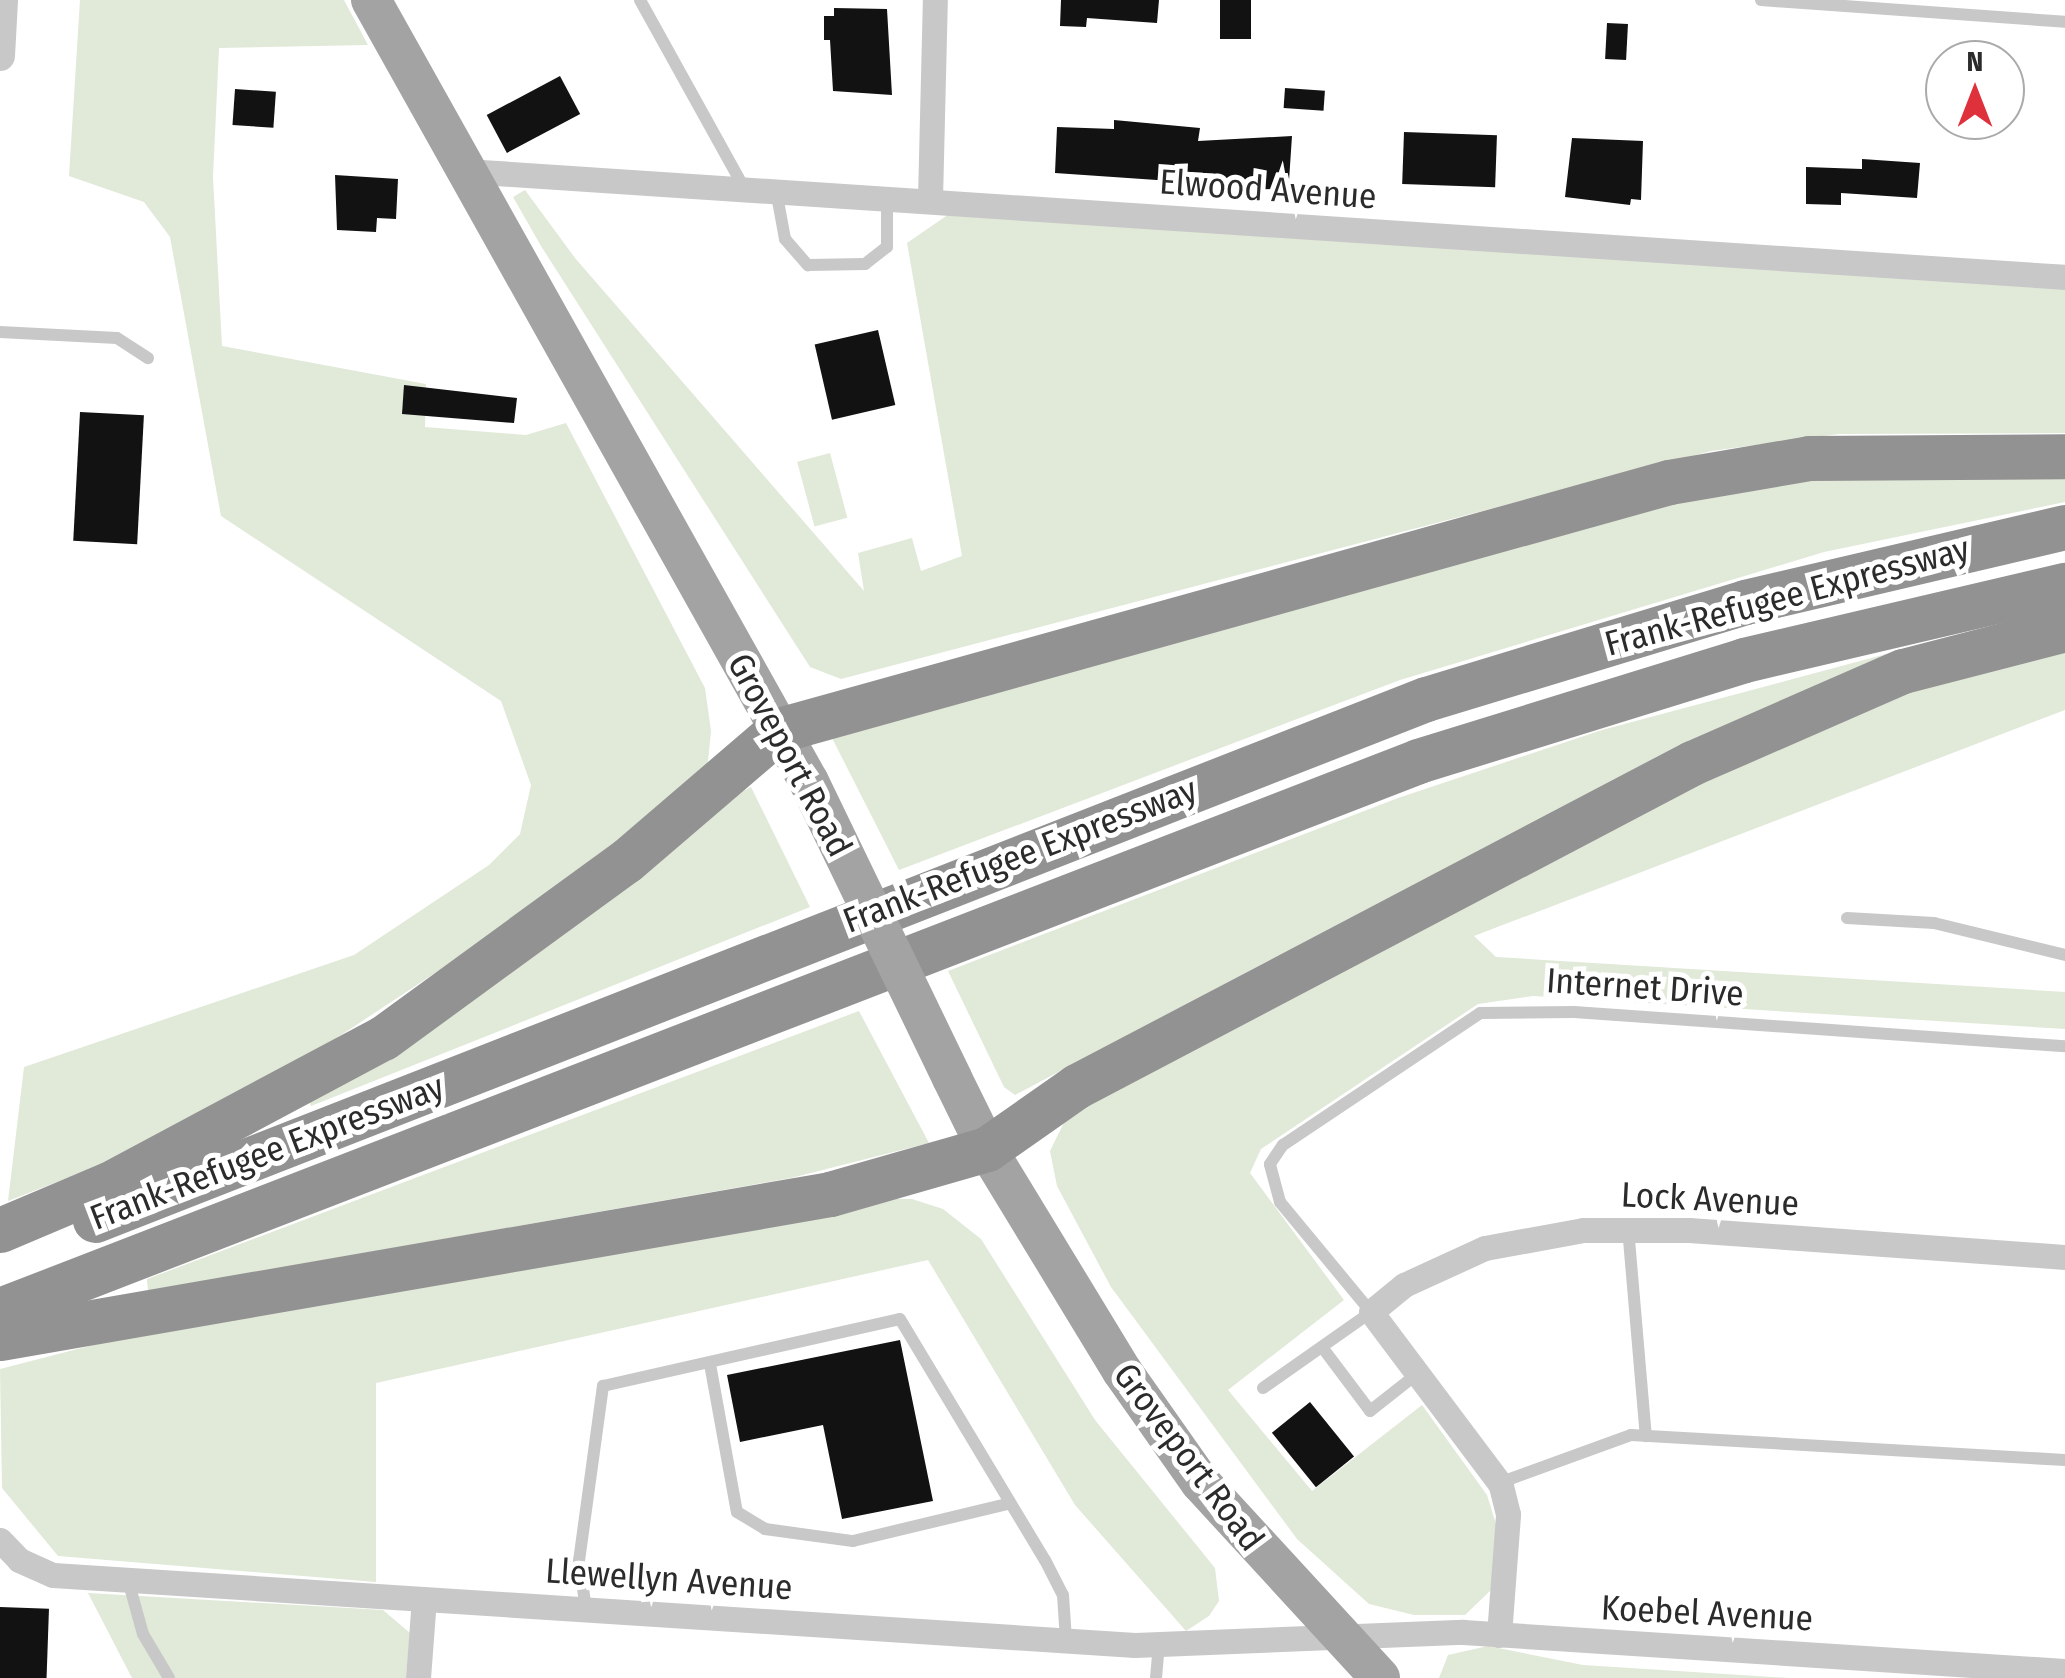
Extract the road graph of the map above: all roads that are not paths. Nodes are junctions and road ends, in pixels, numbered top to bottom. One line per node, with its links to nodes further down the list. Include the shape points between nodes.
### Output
1 (4, 0): 7 (street)
2 (371, 0): 8 (main road, Groveport Road)
3 (640, 0): 9 (lane)
4 (935, 0): 12 (street)
5 (1761, 0): 6 (lane)
6 (2065, 22)
7 (0, 56)
8 (466, 171): 9 (street, Elwood Avenue); 20 (main road, Groveport Road)
9 (744, 188): 10 (street, Elwood Avenue)
10 (776, 190): 11 (street, Elwood Avenue); 11 (lane, via 786,239 808,265 865,264 886,247)
11 (887, 196): 12 (street, Elwood Avenue)
12 (930, 199): 13 (street, Elwood Avenue)
13 (2065, 276)
14 (0, 332): 15 (lane, via 117,338)
15 (148, 358)
16 (2065, 456): 20 (highway, via 1809,458 1669,482)
17 (2065, 526): 25 (highway, Frank-Refugee Expressway, via 1746,602 1426,700)
18 (2065, 585): 30 (highway, Frank-Refugee Expressway, via 1744,660 1418,761)
19 (2065, 629): 24 (highway, via 1903,671 1692,764 1077,1086)
20 (779, 730): 24 (main road, Groveport Road, bridge); 25 (highway, via 626,861 398,1028)
21 (1847, 918): 22 (lane, via 1934,923)
22 (2065, 955)
23 (2065, 1046): 31 (lane, Internet Drive, via 1574,1012 1480,1013 1283,1145 1270,1164 1280,1202)
24 (987, 1149): 32 (highway, via 830,1194); 47 (main road, Groveport Road, via 1122,1371 1200,1482)
25 (109, 1199): 27 (highway); 28 (highway, Frank-Refugee Expressway)
26 (1628, 1228): 29 (street, Lock Avenue); 31 (street, Lock Avenue, via 1533,1236 1486,1248 1404,1284); 37 (lane)
27 (0, 1230)
28 (0, 1257)
29 (2065, 1257)
30 (0, 1310)
31 (1371, 1312): 33 (lane, Lock Avenue); 35 (street)
32 (0, 1338)
33 (1322, 1347): 35 (lane, via 1370,1411); 36 (lane, Lock Avenue)
34 (710, 1364): 40 (lane, via 900,1319); 40 (lane, via 737,1512 765,1528 853,1541); 44 (lane, via 603,1386 579,1561)
35 (1417, 1374): 39 (street)
36 (1263, 1388)
37 (1646, 1436): 38 (lane); 39 (lane, via 1604,1441)
38 (2065, 1460)
39 (1499, 1483): 45 (street, via 1508,1514)
40 (1006, 1504): 46 (lane, via 1062,1595)
41 (0, 1540): 42 (street, Llewellyn Avenue, via 19,1560 53,1575)
42 (128, 1580): 43 (street, Llewellyn Avenue); 50 (lane, via 144,1634)
43 (424, 1599): 44 (street, Llewellyn Avenue); 51 (street)
44 (586, 1609): 46 (street, Llewellyn Avenue)
45 (1500, 1635): 47 (street, Koebel Avenue); 49 (street, Koebel Avenue)
46 (1066, 1640): 48 (street, Llewellyn Avenue)
47 (1345, 1640): 48 (street, Llewellyn Avenue); 53 (main road, Groveport Road)
48 (1159, 1644): 52 (lane)
49 (2065, 1671)
50 (168, 1678)
51 (418, 1678)
52 (1156, 1678)
53 (1380, 1678)

